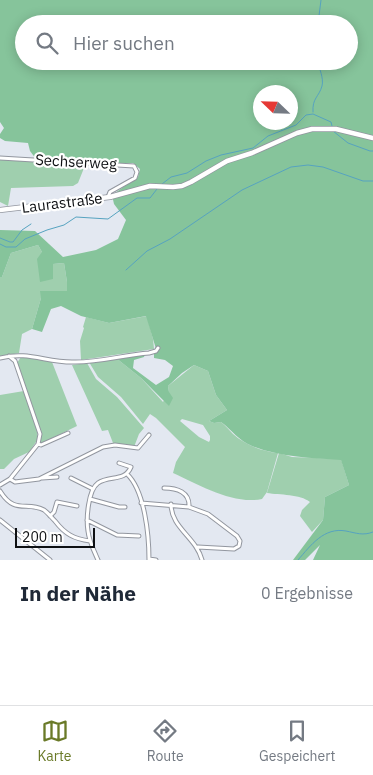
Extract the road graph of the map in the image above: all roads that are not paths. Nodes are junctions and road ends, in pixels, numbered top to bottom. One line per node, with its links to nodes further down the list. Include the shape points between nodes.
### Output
1 (373, 138): 3 (street, Laurastraße, via 336,129 312,129 226,162 182,186 150,186)
2 (0, 158): 3 (street, Sechserweg, via 134,166 135,178 110,192)
3 (108, 198): 4 (street, Laurastraße)
4 (0, 210)
5 (158, 348): 6 (street, via 149,353 80,362)
6 (21, 355): 7 (street); 9 (street)
7 (9, 356): 8 (street); 9 (street)
8 (0, 358)
9 (15, 361): 12 (street, via 38,425)
10 (68, 433): 12 (street)
11 (149, 435): 16 (street, via 138,448 103,447)
12 (38, 444): 18 (street)
13 (119, 463): 14 (street, via 131,467)
14 (127, 474): 21 (street, via 103,480); 24 (street, via 137,488)
15 (57, 477): 16 (street)
16 (39, 478): 18 (street, via 14,482)
17 (71, 478): 21 (street)
18 (10, 479): 19 (street)
19 (0, 485)
20 (164, 488): 28 (street, via 182,491 189,498)
21 (93, 489): 23 (street)
22 (0, 491): 29 (street, via 12,504 39,509)
23 (90, 498): 27 (street); 31 (street)
24 (141, 503): 25 (street); 35 (street)
25 (171, 504): 28 (street); 34 (street, via 176,523)
26 (77, 506): 29 (street, via 57,502)
27 (124, 506)
28 (190, 506): 34 (street, via 208,514 240,541 237,548 231,550)
29 (50, 516): 33 (street, via 69,536)
30 (0, 520): 36 (street)
31 (87, 520): 32 (street, via 117,535); 33 (street)
32 (139, 536)
33 (90, 541): 37 (street)
34 (198, 547): 39 (street)
35 (149, 559): 38 (street)
36 (50, 560)
37 (98, 560)
38 (156, 560)
39 (202, 560)

